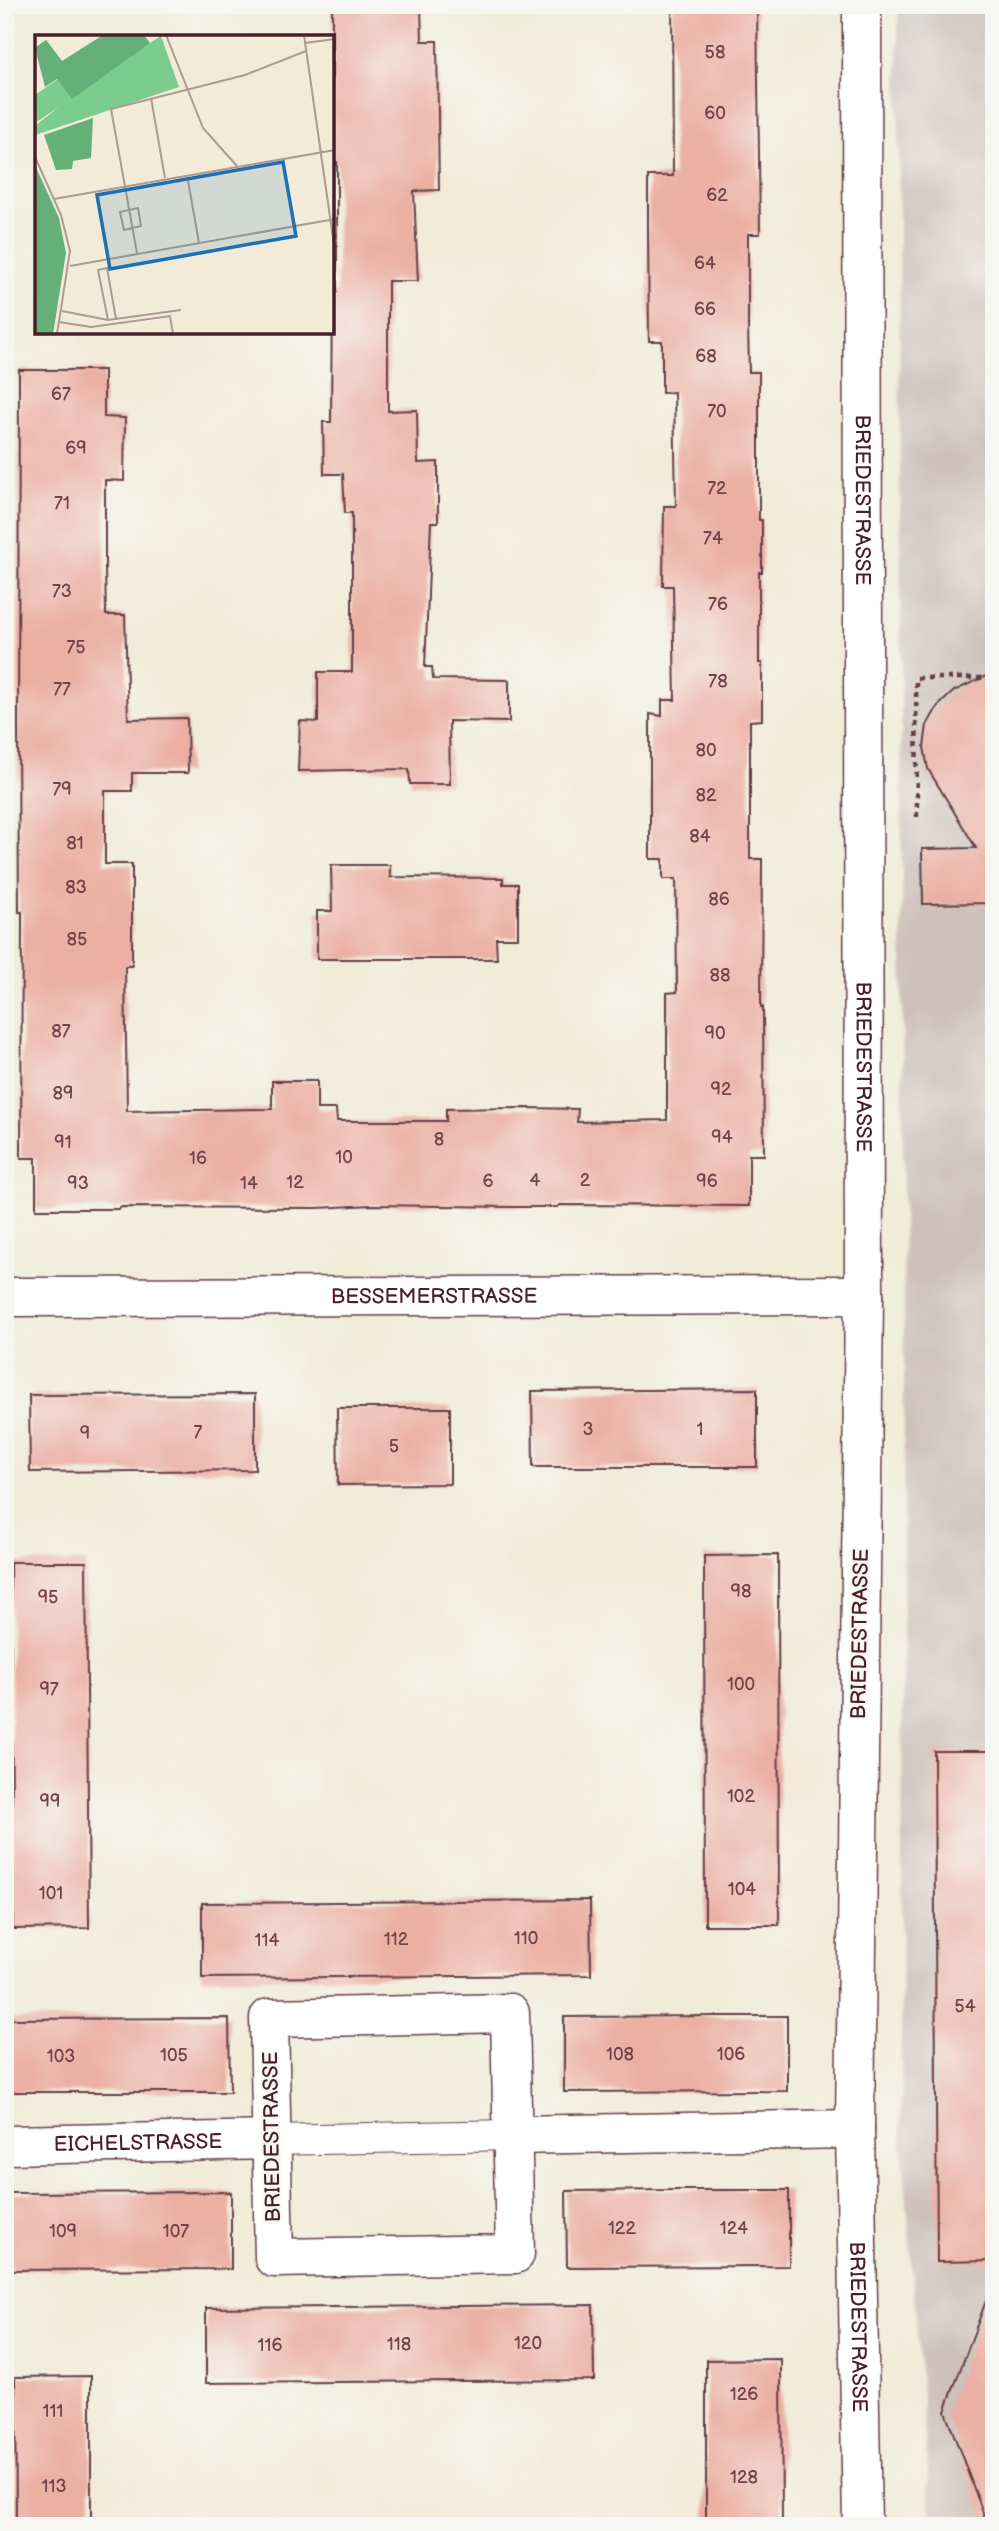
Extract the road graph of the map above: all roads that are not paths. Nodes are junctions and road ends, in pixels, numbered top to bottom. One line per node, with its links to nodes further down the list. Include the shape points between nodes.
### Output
1 (862, 5): 2 (street, BRIEDESTRASSE)
2 (863, 1295): 3 (street, BESSEMERSTRASSE); 4 (street, BRIEDESTRASSE)
3 (5, 1297)
4 (855, 2129): 5 (street); 8 (street, BRIEDESTRASSE)
5 (512, 2135): 6 (lane); 6 (street, BRIEDESTRASSE, via 515,2254 274,2258); 6 (street, BRIEDESTRASSE, via 510,2013 269,2018)
6 (272, 2140): 7 (street, EICHELSTRASSE)
7 (5, 2145)
8 (862, 2526)

